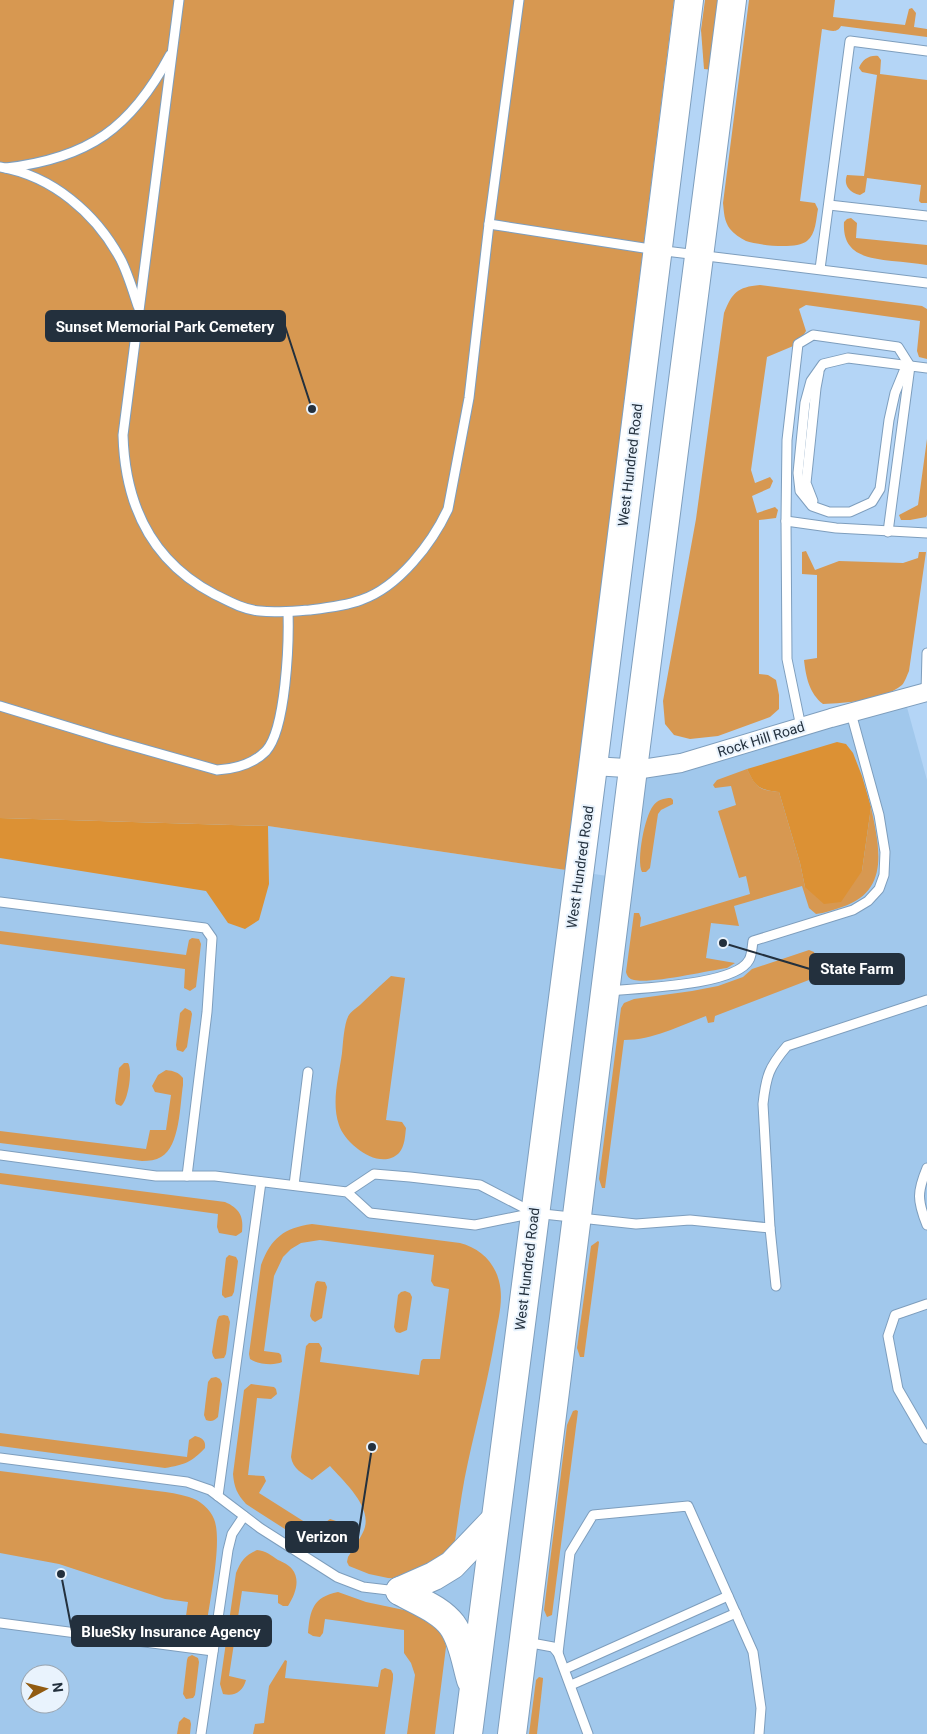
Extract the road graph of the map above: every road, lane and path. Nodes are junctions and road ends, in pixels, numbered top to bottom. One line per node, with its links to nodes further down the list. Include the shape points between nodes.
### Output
1 (179, 0): 5 (lane)
2 (519, 0): 10 (lane)
3 (689, 0): 11 (main road, West Hundred Road)
4 (732, 0): 12 (main road)
5 (173, 50): 7 (lane, via 135,109 112,131 63,157 28,166); 15 (lane)
6 (927, 51): 8 (lane, via 850,41)
7 (3, 168): 15 (lane, via 46,182 73,200 96,223 122,262)
8 (829, 206): 9 (lane); 13 (lane)
9 (927, 216)
10 (489, 224): 11 (lane); 21 (lane, via 470,398 448,509 440,525 407,569 383,588 362,600 331,608)
11 (657, 250): 12 (lane); 27 (main road, West Hundred Road)
12 (701, 255): 13 (lane); 28 (main road)
13 (820, 270): 14 (lane)
14 (927, 283)
15 (139, 309): 21 (lane, via 123,435 130,490 140,519 156,545 202,588 229,602 259,611)
16 (910, 366): 16 (lane, via 904,371 895,394 880,489 872,502 850,512 829,512 812,506 800,492 798,473 805,403 811,380 823,364 848,358); 17 (lane); 18 (lane, via 898,347 813,335 798,344 787,440); 19 (lane)
17 (927, 368)
18 (786, 521): 19 (lane); 26 (lane, via 788,660)
19 (888, 532): 20 (lane)
20 (927, 534)
21 (288, 612): 24 (lane, via 284,691 274,740 251,762 234,768 217,770)
22 (927, 653): 23 (lane)
23 (927, 692): 25 (street, Rock Hill Road)
24 (0, 706)
25 (851, 713): 26 (street, Rock Hill Road); 30 (lane, via 886,852 879,889 853,910 754,941 749,960 740,969 723,976 695,983)
26 (801, 727): 28 (street, Rock Hill Road, via 681,763)
27 (593, 766): 28 (street, Rock Hill Road); 39 (main road, West Hundred Road)
28 (633, 769): 30 (main road)
29 (0, 902): 35 (lane, via 205,928 212,938 207,1012)
30 (605, 991): 40 (main road)
31 (927, 1000): 42 (lane, via 787,1046 772,1063 763,1104)
32 (308, 1072): 37 (lane)
33 (0, 1155): 35 (lane, via 156,1176)
34 (927, 1168): 41 (lane, via 921,1183 919,1206)
35 (186, 1176): 36 (lane)
36 (261, 1182): 37 (lane); 47 (lane)
37 (294, 1185): 38 (lane)
38 (347, 1192): 39 (lane, via 370,1213 475,1225); 39 (lane, via 374,1174 410,1177 480,1185)
39 (534, 1213): 40 (lane); 49 (main road, West Hundred Road)
40 (578, 1218): 42 (lane, via 636,1224 690,1220); 54 (main road)
41 (927, 1225)
42 (770, 1228): 43 (lane)
43 (776, 1286)
44 (927, 1304): 45 (lane, via 895,1315 888,1336 898,1389)
45 (927, 1439)
46 (0, 1458): 47 (lane, via 187,1482)
47 (218, 1496): 48 (lane)
48 (244, 1516): 50 (lane, via 337,1577 363,1587); 55 (lane, via 232,1534 228,1550)
49 (495, 1520): 50 (main road, via 452,1565); 59 (main road, West Hundred Road)
50 (400, 1591): 59 (main road, via 439,1613 453,1626)
51 (728, 1596): 52 (lane); 56 (lane, via 688,1506 593,1515 570,1554); 57 (lane)
52 (736, 1613): 58 (lane); 64 (lane, via 753,1652 761,1708)
53 (0, 1623): 55 (lane)
54 (523, 1642): 56 (lane, via 553,1647); 62 (main road)
55 (213, 1650): 60 (lane)
56 (558, 1653): 57 (lane)
57 (565, 1669): 58 (lane)
58 (571, 1685): 63 (lane)
59 (474, 1688): 61 (main road, West Hundred Road)
60 (202, 1734)
61 (468, 1734)
62 (512, 1734)
63 (588, 1734)
64 (759, 1734)

